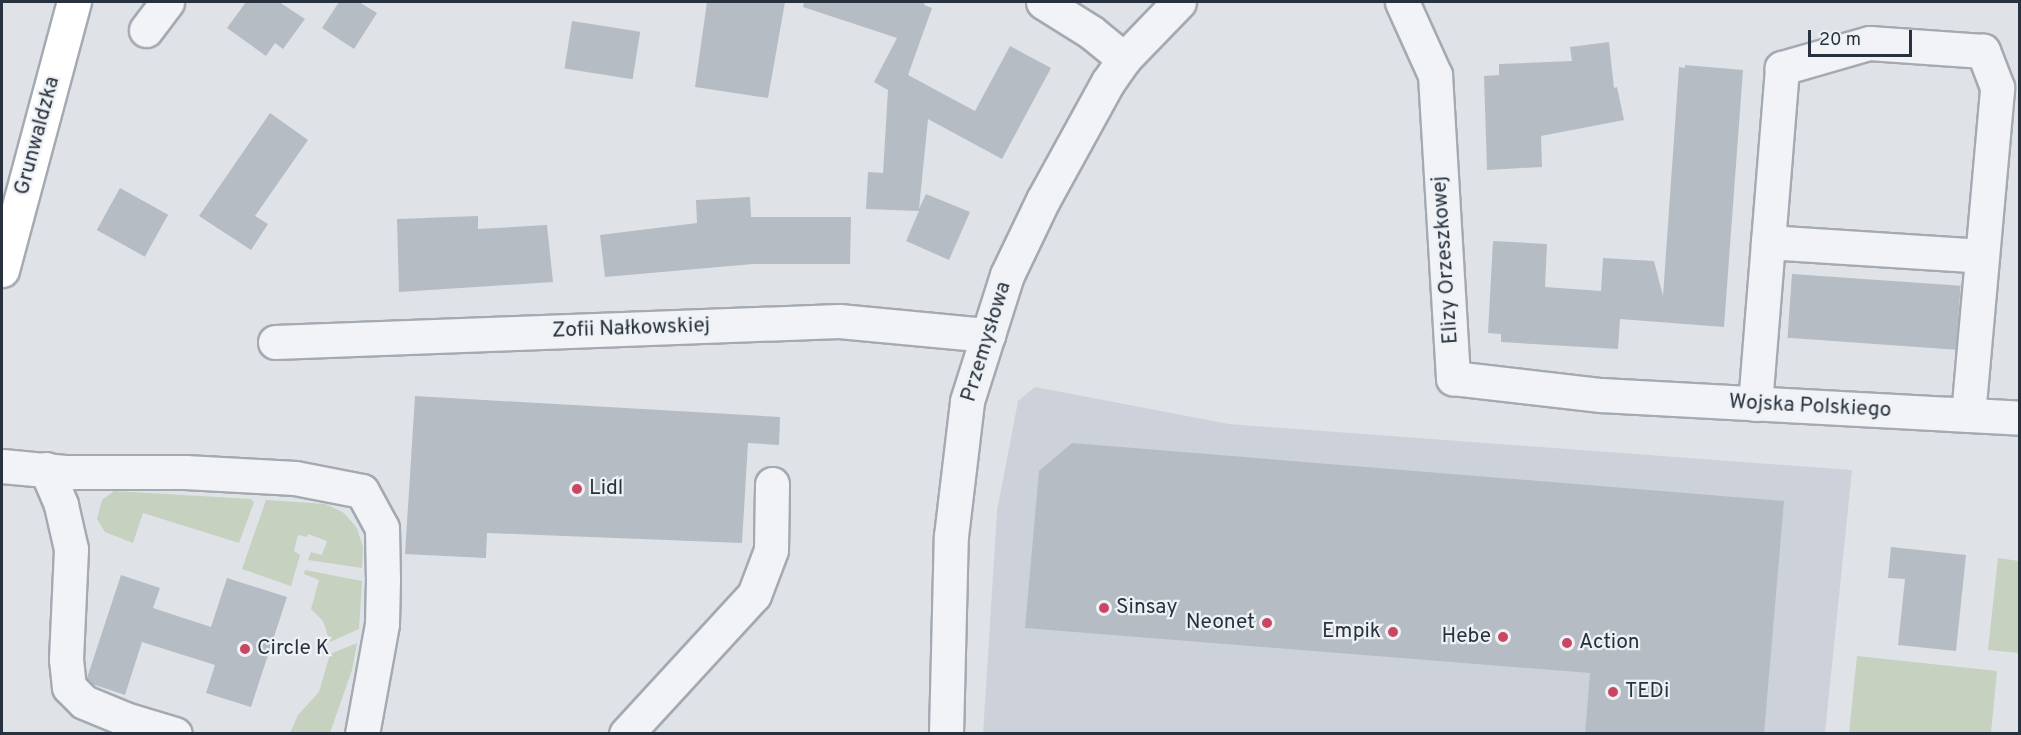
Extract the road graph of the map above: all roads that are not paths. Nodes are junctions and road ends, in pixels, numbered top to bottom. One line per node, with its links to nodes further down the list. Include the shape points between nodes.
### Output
1 (74, 2): 10 (main road, Grunwaldzka)
2 (167, 2): 6 (street)
3 (1043, 2): 7 (street, via 1091,32)
4 (1179, 2): 7 (street, Przemysłowa)
5 (1402, 2): 13 (street, Elizy Orzeszkowej, via 1435,75 1453,378)
6 (146, 30)
7 (1124, 59): 11 (street, Przemysłowa, via 1043,200 1007,275)
8 (1768, 242): 9 (street); 9 (street, via 1782,68 1869,43 1983,51 1997,87); 14 (street)
9 (1982, 256): 15 (street)
10 (2, 270)
11 (988, 335): 12 (street, Zofii Nałkowskiej, via 839,321); 23 (street, Przemysłowa, via 967,401 959,450 951,536)
12 (275, 342)
13 (1601, 395): 14 (street, Wojska Polskiego)
14 (1755, 404): 15 (street, Wojska Polskiego)
15 (1968, 415): 16 (street, Wojska Polskiego)
16 (2019, 418)
17 (2, 466): 18 (street)
18 (46, 469): 20 (street, via 61,505 71,549 66,659 69,687 84,702); 21 (street, via 295,478 362,491 382,528 383,579 381,624)
19 (772, 484): 22 (street, via 771,550 754,595)
20 (175, 734)
21 (362, 734)
22 (626, 734)
23 (946, 734)

